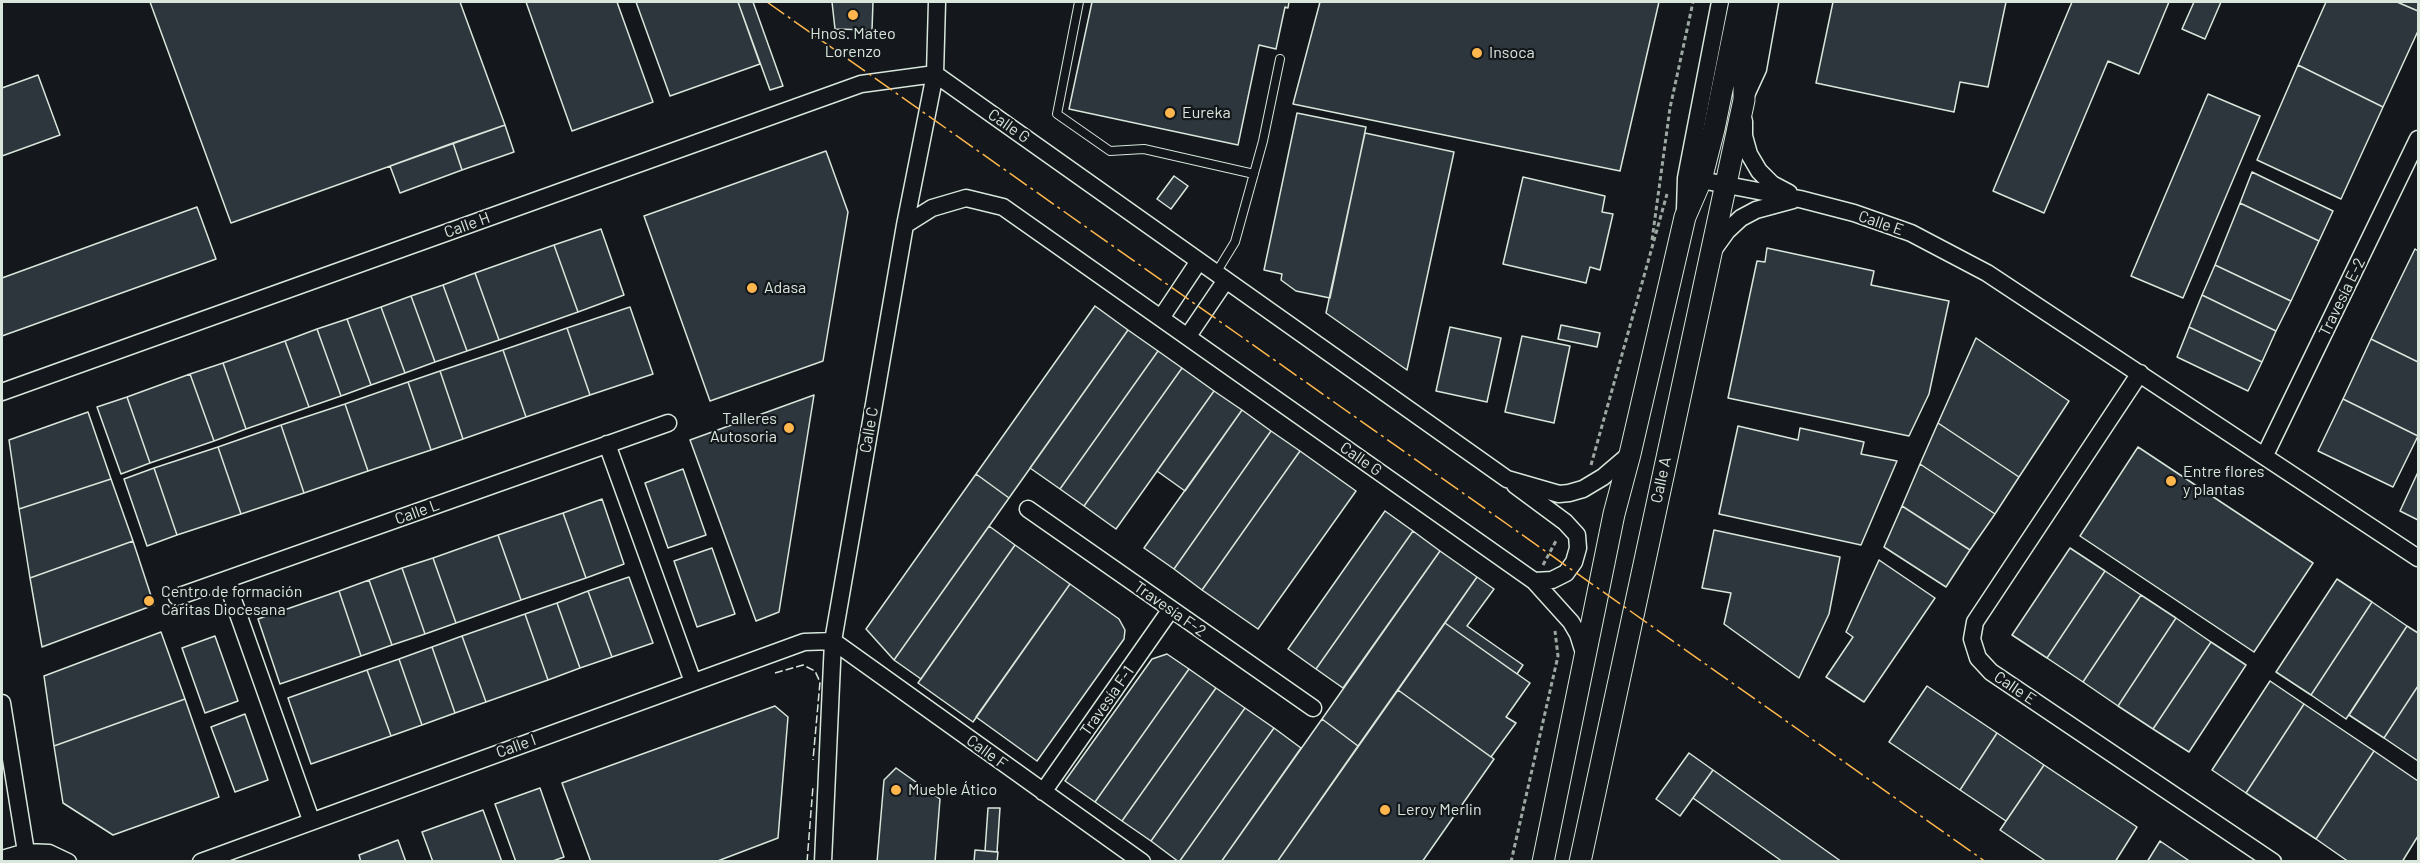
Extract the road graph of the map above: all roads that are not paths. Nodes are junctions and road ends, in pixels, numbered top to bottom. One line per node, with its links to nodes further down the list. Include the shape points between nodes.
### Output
1 (937, 2): 8 (street, Calle C)
2 (1080, 2): 11 (lane, via 1057,114 1110,151 1143,149)
3 (1720, 2): 15 (street, via 1686,178)
4 (1740, 2): 12 (street)
5 (1754, 2): 9 (street, Calle A, via 1744,66)
6 (1770, 2): 9 (street, Calle A, via 1758,69)
7 (1280, 59): 11 (lane)
8 (935, 74): 16 (street, Calle C); 18 (street, Calle G); 23 (street, Calle H, via 861,84)
9 (1744, 100): 13 (street, Calle A); 14 (street, Calle E, via 1744,136 1749,154 1772,184)
10 (2418, 138): 27 (street, Travesía E-2)
11 (1254, 174): 19 (lane)
12 (1701, 180): 13 (street, Calle E); 15 (street)
13 (1725, 186): 14 (street, Calle E); 17 (street, Calle A)
14 (1800, 199): 17 (street, Calle E, via 1741,218); 22 (street, Calle E, via 1911,233 1987,273)
15 (1685, 217): 26 (street)
16 (905, 225): 20 (street, Calle G, via 932,208 966,198 1004,207); 35 (street, Calle C)
17 (1708, 256): 50 (street, Calle A)
18 (1199, 261): 19 (street, Calle G); 20 (street)
19 (1221, 277): 21 (street); 28 (street, Calle G)
20 (1161, 318): 21 (street, Calle G)
21 (1188, 336): 32 (street, Calle G)
22 (2140, 373): 27 (street, Calle E); 51 (street, Calle E, via 1975,622 1972,639 1978,658 1991,672)
23 (2, 392)
24 (668, 423): 25 (street, Calle L)
25 (607, 444): 31 (street, Calle L); 37 (street)
26 (1630, 454): 28 (street, Calle G, via 1603,477 1569,493 1559,494); 36 (street)
27 (2265, 455): 30 (street, Calle E)
28 (1507, 479): 32 (street, Calle G, via 1577,535 1574,562 1566,573)
29 (1028, 509): 34 (street, Travesía F-2)
30 (2418, 558)
31 (226, 580): 33 (street, Calle L); 41 (street)
32 (1534, 582): 36 (street, Calle G, via 1571,622)
33 (177, 597)
34 (1171, 609): 39 (street, Travesía F-2); 40 (street, Travesía F-1)
35 (833, 641): 37 (street, Calle I, via 804,642); 40 (street, Calle F); 47 (street, Calle C)
36 (1584, 653): 49 (street)
37 (693, 682): 41 (street, Calle I)
38 (2, 703): 42 (street)
39 (1313, 708)
40 (1043, 792): 48 (street, Calle F)
41 (310, 820): 43 (street, Calle I)
42 (26, 852): 44 (street); 45 (street)
43 (221, 858): 46 (street, Calle I)
44 (2, 860)
45 (68, 861)
46 (201, 861)
47 (823, 861)
48 (1142, 861)
49 (1543, 861)
50 (1580, 861)
51 (2273, 861)

